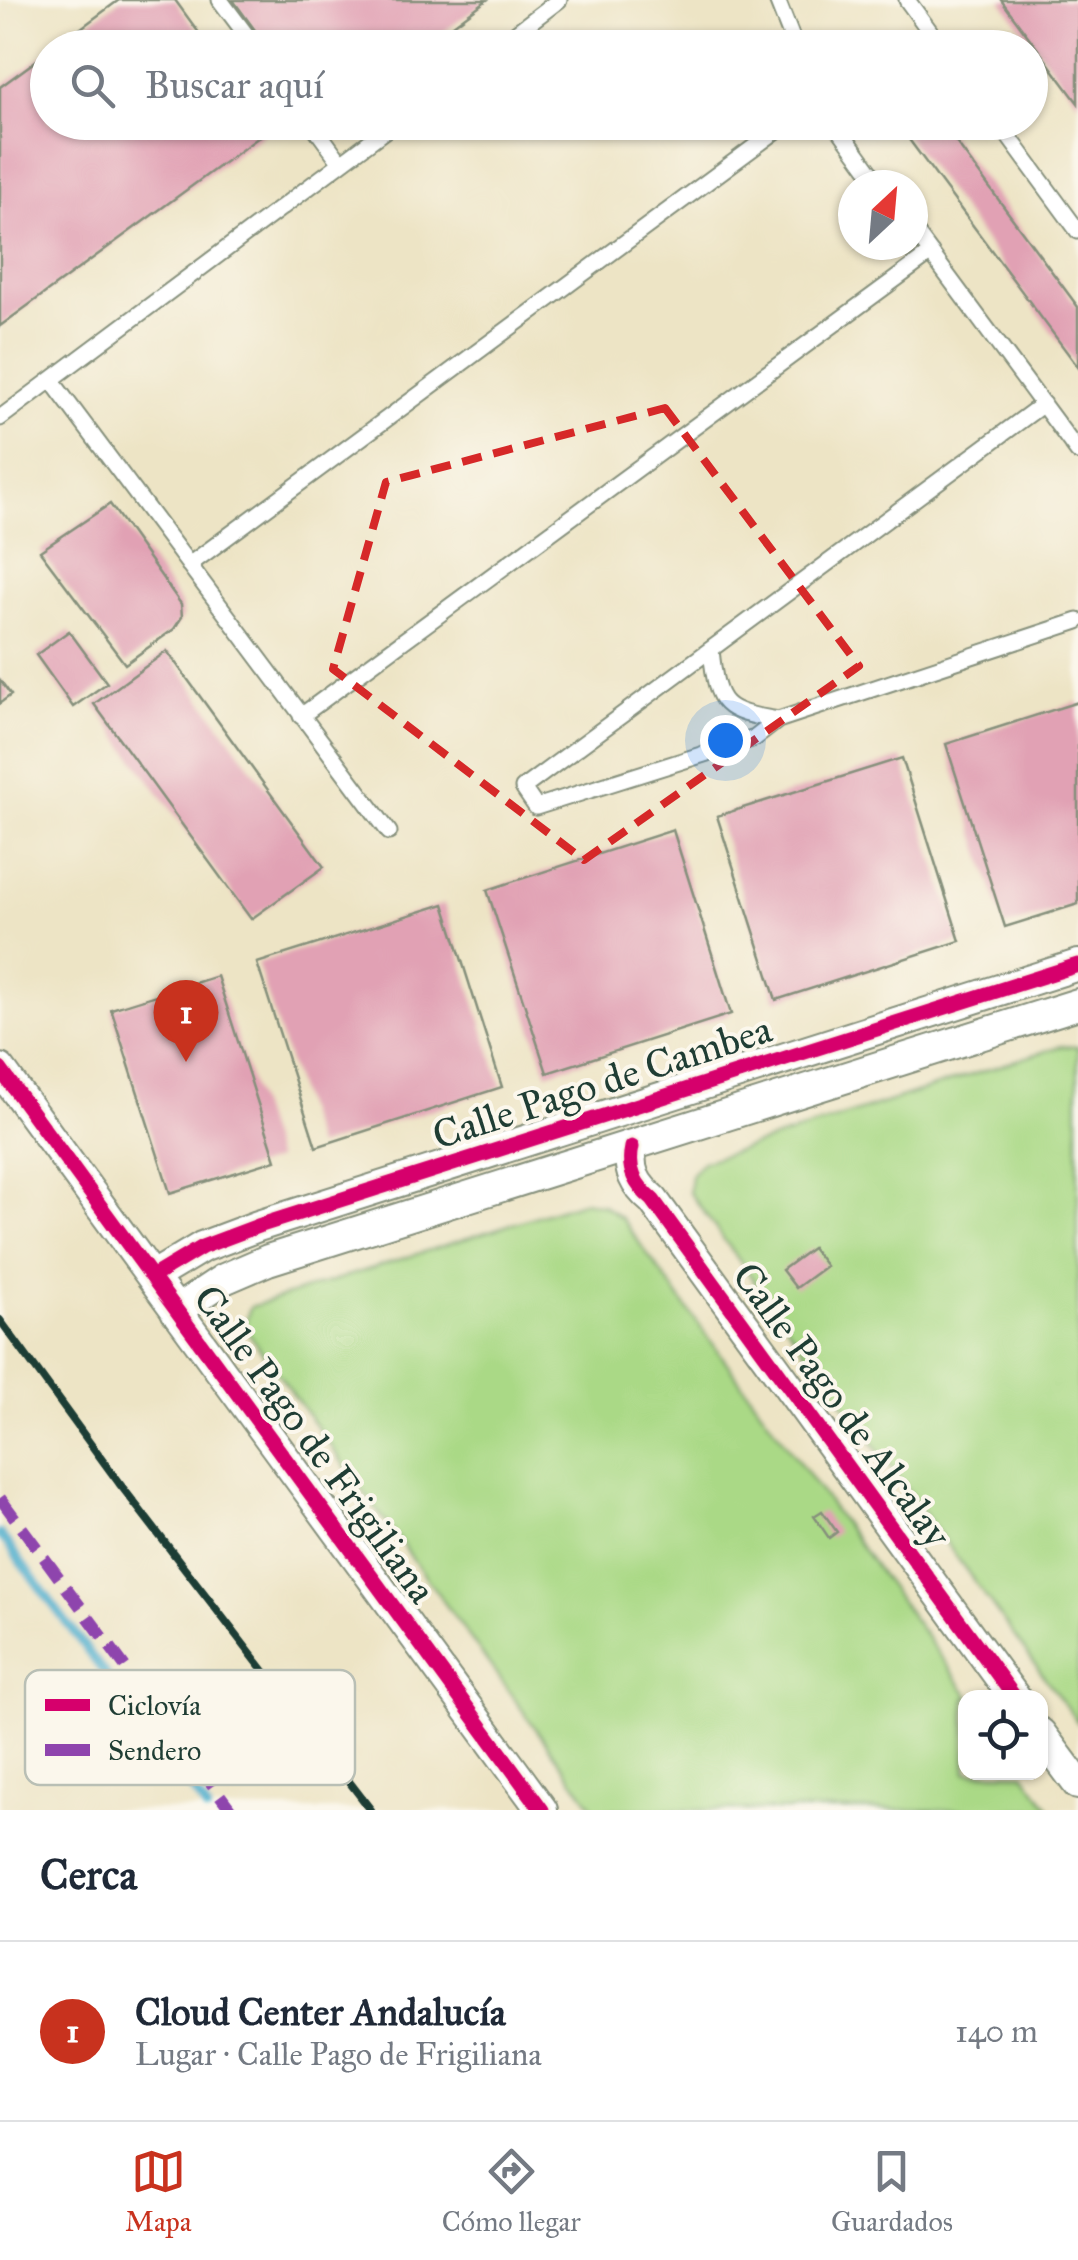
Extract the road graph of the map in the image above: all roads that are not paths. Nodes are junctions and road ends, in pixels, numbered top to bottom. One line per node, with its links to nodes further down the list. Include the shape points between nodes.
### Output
1 (220, 0): 5 (lane)
2 (777, 0): 7 (lane)
3 (907, 0): 8 (lane)
4 (548, 3): 6 (lane)
5 (242, 30)
6 (517, 30)
7 (789, 30)
8 (929, 30)
9 (324, 140): 14 (lane)
10 (372, 140): 14 (lane)
11 (764, 140): 23 (lane)
12 (847, 140): 15 (lane)
13 (1011, 140): 16 (lane)
14 (341, 163): 19 (lane)
15 (869, 170)
16 (1078, 231)
17 (928, 250): 18 (lane)
18 (931, 254): 20 (lane); 26 (lane)
19 (51, 380): 21 (lane); 23 (lane)
20 (1043, 404): 22 (lane); 25 (lane)
21 (0, 418)
22 (1078, 452)
23 (188, 564): 26 (lane)
24 (1078, 621): 27 (lane)
25 (711, 650): 27 (lane, via 721,697 738,713); 27 (lane, via 523,788 536,807 755,738)
26 (301, 716): 28 (lane)
27 (778, 720)
28 (388, 832)
29 (1078, 965): 32 (street, Calle Pago de Cambea)
30 (1078, 1004): 33 (street, Calle Pago de Cambea)
31 (0, 1069): 34 (street, Calle Pago de Frigiliana)
32 (620, 1111): 33 (street, Calle Pago de Cambea); 34 (street, Calle Pago de Cambea, via 258,1226 202,1247)
33 (632, 1147): 35 (street, Calle Pago de Cambea, via 268,1260); 36 (street, Calle Pago de Alcalay, via 629,1164 639,1188)
34 (152, 1277): 35 (street, Calle Pago de Frigiliana)
35 (176, 1310): 39 (street, Calle Pago de Frigiliana)
36 (1009, 1690)
37 (1048, 1744): 38 (street)
38 (1078, 1784)
39 (542, 1810)

